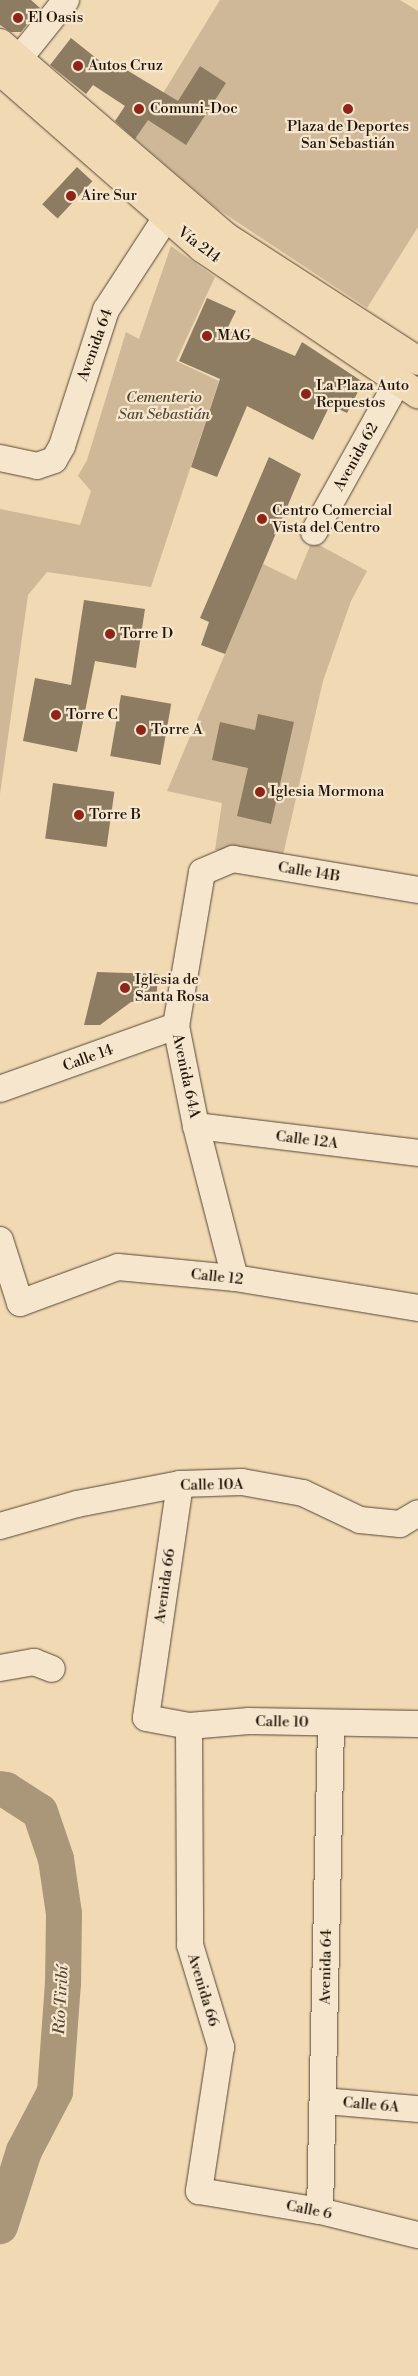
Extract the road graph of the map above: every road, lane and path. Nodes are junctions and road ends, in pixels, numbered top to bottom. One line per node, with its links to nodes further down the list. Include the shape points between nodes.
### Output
1 (66, 0): 2 (street)
2 (6, 62): 3 (main road, Vía 214)
3 (171, 208): 4 (main road, Vía 214, via 225,236); 5 (main road, Vía 214, via 202,248); 6 (street, Avenida 64, via 106,310 62,446 54,460 37,466)
4 (418, 361)
5 (408, 388): 7 (street, Avenida 62)
6 (0, 458)
7 (314, 532)
8 (202, 872): 9 (street, Calle 14B, via 233,859); 10 (street, Avenida 64A)
9 (418, 890)
10 (176, 1026): 11 (street, Calle 14); 12 (street, Avenida 64A)
11 (0, 1089)
12 (196, 1126): 13 (street, Calle 12A); 15 (street, Avenida 64A)
13 (418, 1153)
14 (0, 1240): 15 (street, Calle 12, via 20,1303 118,1266)
15 (235, 1278): 16 (street, Calle 12)
16 (418, 1308)
17 (180, 1484): 18 (street, Calle 10A, via 242,1482 303,1492 360,1520 400,1524); 19 (street, Calle 10A, via 77,1504); 22 (street, Avenida 66)
18 (418, 1513)
19 (0, 1526)
20 (0, 1668): 21 (street, via 34,1662)
21 (52, 1669)
22 (146, 1718): 25 (street, Calle 10)
23 (331, 1723): 24 (street, Calle 10); 25 (street, Calle 10, via 250,1721); 26 (street, Avenida 64)
24 (418, 1724)
25 (189, 1726): 28 (street, Avenida 66, via 190,1945 221,2047)
26 (324, 2101): 27 (street, Calle 6A); 29 (street, Avenida 64)
27 (418, 2109)
28 (199, 2191): 29 (street, Calle 6)
29 (320, 2211): 30 (street, Calle 6)
30 (418, 2235)

